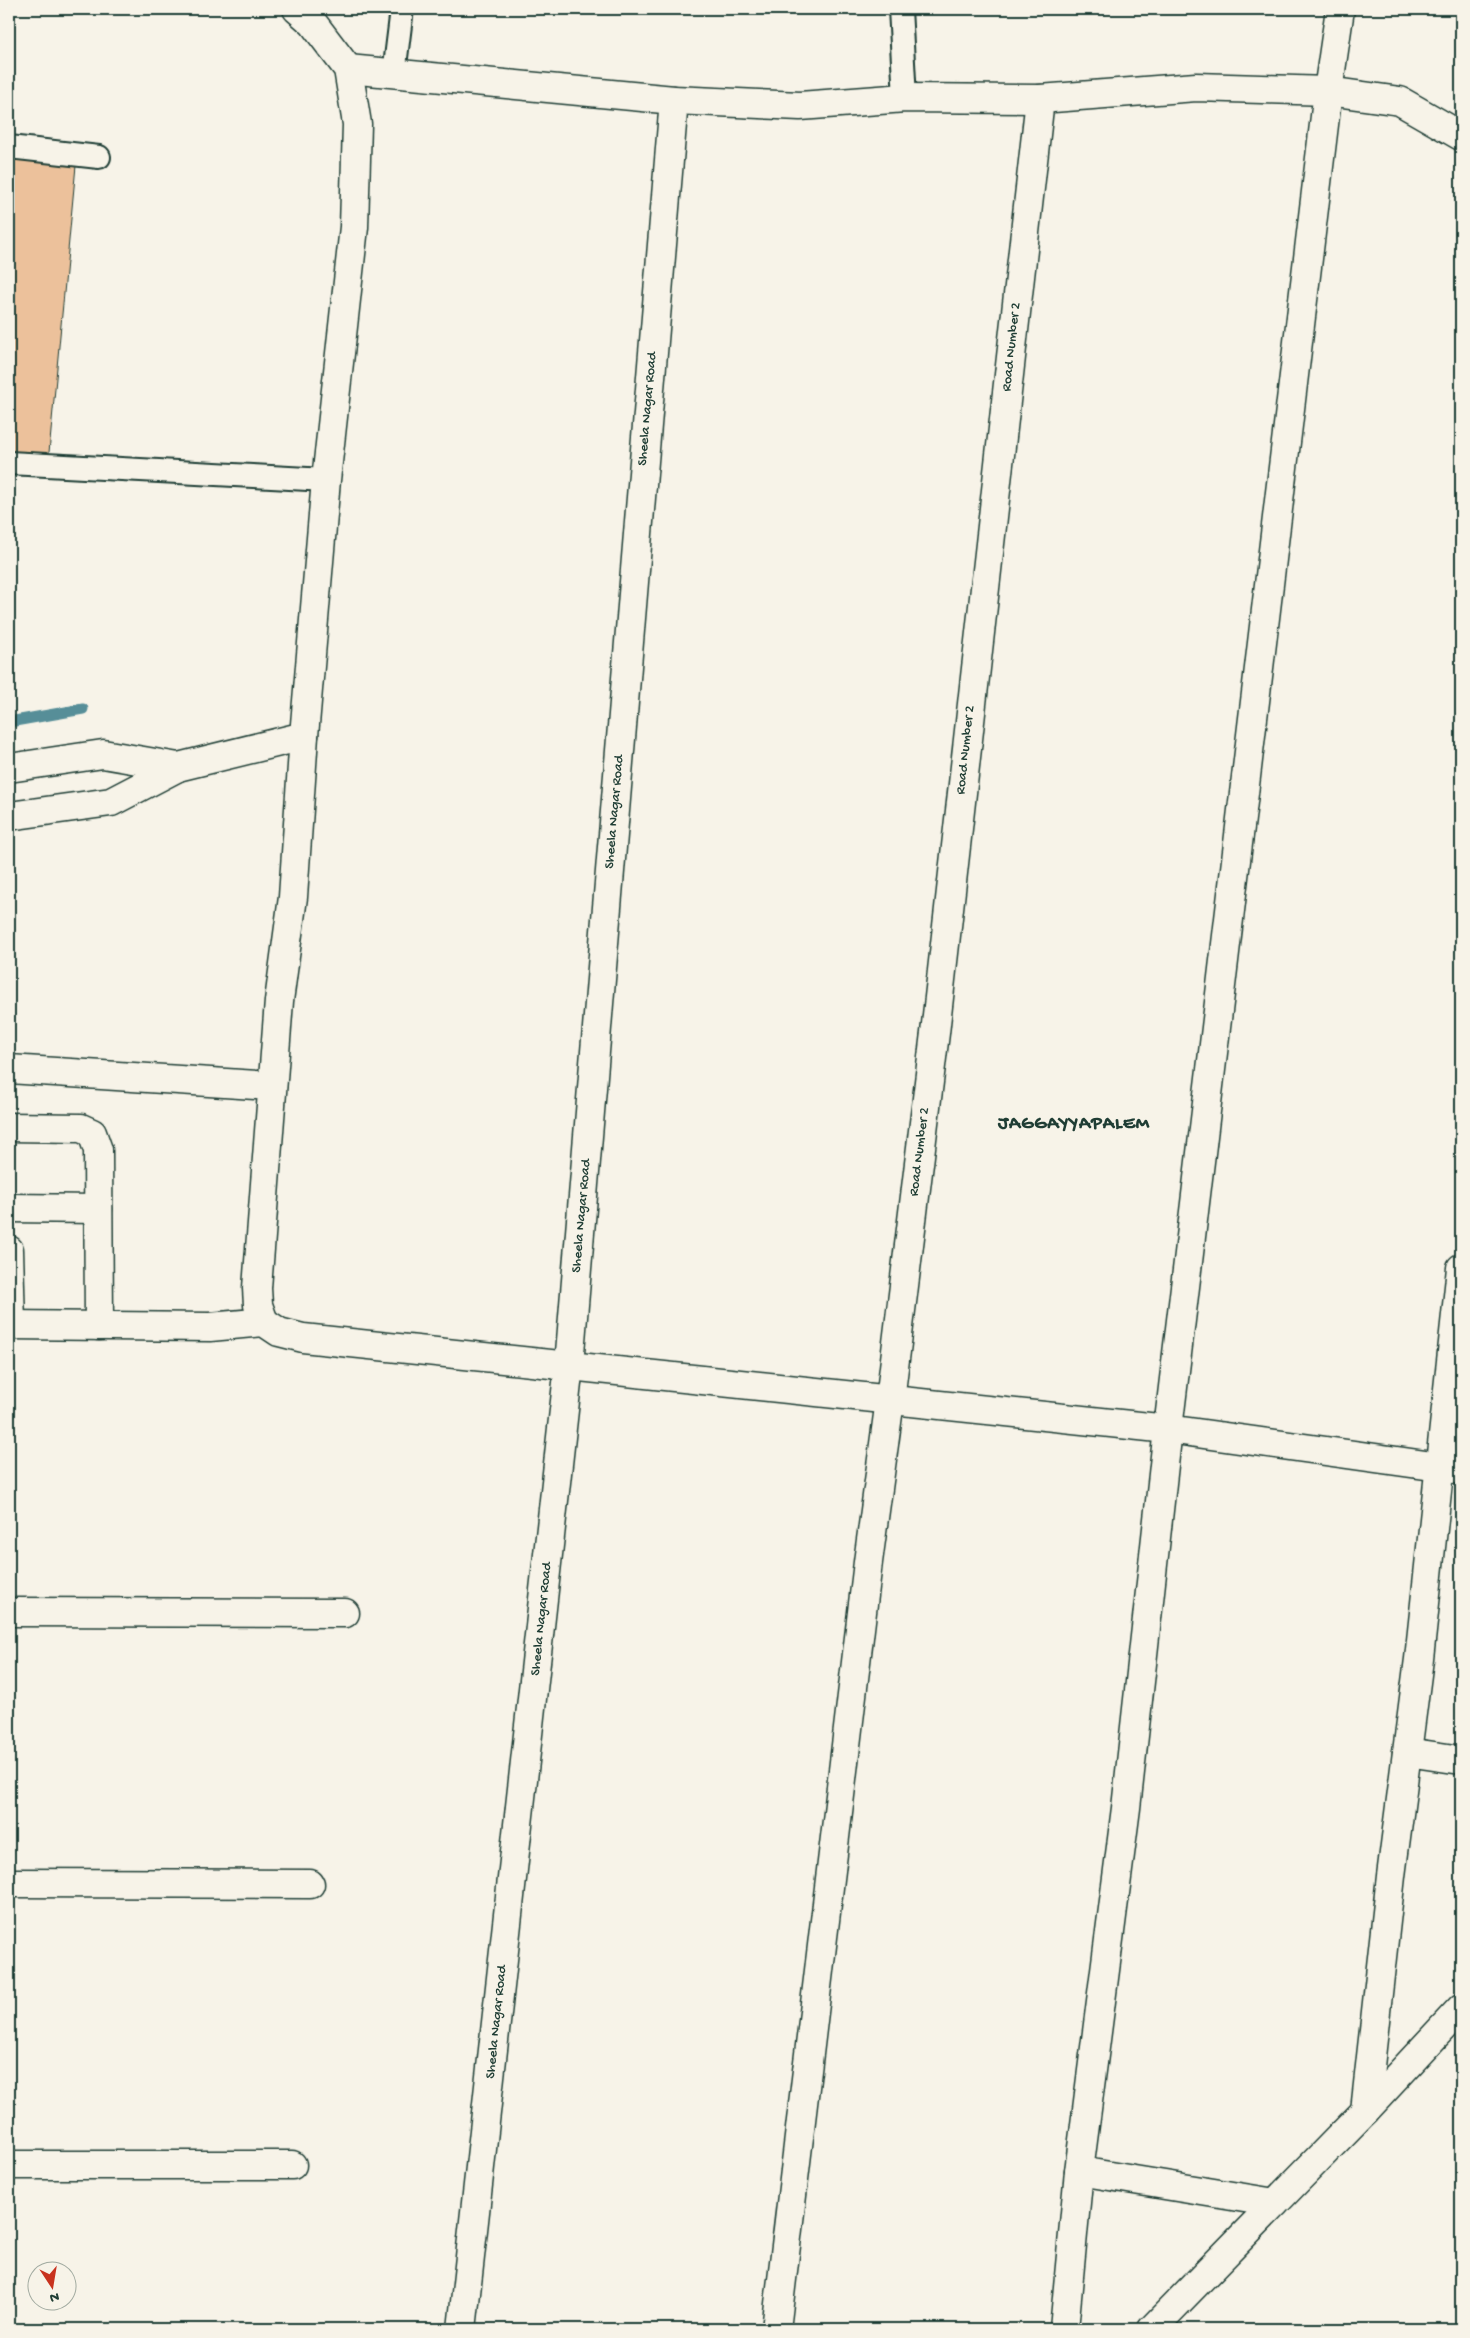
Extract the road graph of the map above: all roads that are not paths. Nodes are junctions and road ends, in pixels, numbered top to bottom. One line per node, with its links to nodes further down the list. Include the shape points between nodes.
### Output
1 (297, 9): 5 (street, via 314,23)
2 (402, 9): 6 (lane)
3 (900, 9): 8 (lane)
4 (1340, 9): 7 (street)
5 (348, 69): 6 (street); 15 (street, via 357,124 354,227)
6 (394, 74): 10 (street)
7 (1328, 91): 9 (street, via 1196,87); 11 (street, via 1400,101); 32 (street)
8 (905, 98): 9 (street); 10 (street, via 800,106)
9 (1040, 99): 31 (street, Road Number 2)
10 (674, 100): 30 (street, Sheela Nagar Road)
11 (1461, 136)
12 (9, 147): 13 (lane)
13 (99, 158)
14 (9, 463): 15 (lane)
15 (326, 480): 16 (street)
16 (304, 736): 17 (street); 21 (street, via 293,897)
17 (178, 767): 18 (street, via 103,754); 19 (street, via 111,802)
18 (9, 768)
19 (9, 816)
20 (9, 1069): 21 (street)
21 (272, 1086): 27 (street, via 257,1288)
22 (9, 1127): 24 (street, via 81,1128 92,1133 98,1150)
23 (9, 1208): 24 (street)
24 (98, 1209): 29 (street)
25 (9, 1250): 28 (street)
26 (1461, 1268): 33 (street)
27 (264, 1322): 29 (street, via 210,1327); 30 (street, via 279,1332 303,1338)
28 (10, 1325): 29 (street)
29 (99, 1326)
30 (569, 1365): 31 (street); 46 (street, Sheela Nagar Road)
31 (890, 1400): 32 (street); 47 (street, Road Number 2)
32 (1168, 1429): 33 (street); 44 (street, via 1126,1808)
33 (1450, 1469): 36 (street)
34 (9, 1612): 35 (street)
35 (344, 1613)
36 (1407, 1752): 37 (street); 41 (street)
37 (1461, 1760)
38 (9, 1883): 39 (street)
39 (310, 1884)
40 (1461, 2008): 41 (street)
41 (1365, 2111): 45 (street)
42 (9, 2165): 43 (street)
43 (292, 2165)
44 (1079, 2171): 45 (street); 48 (street)
45 (1275, 2203): 49 (street)
46 (462, 2329)
47 (776, 2329)
48 (1064, 2329)
49 (1152, 2329)

